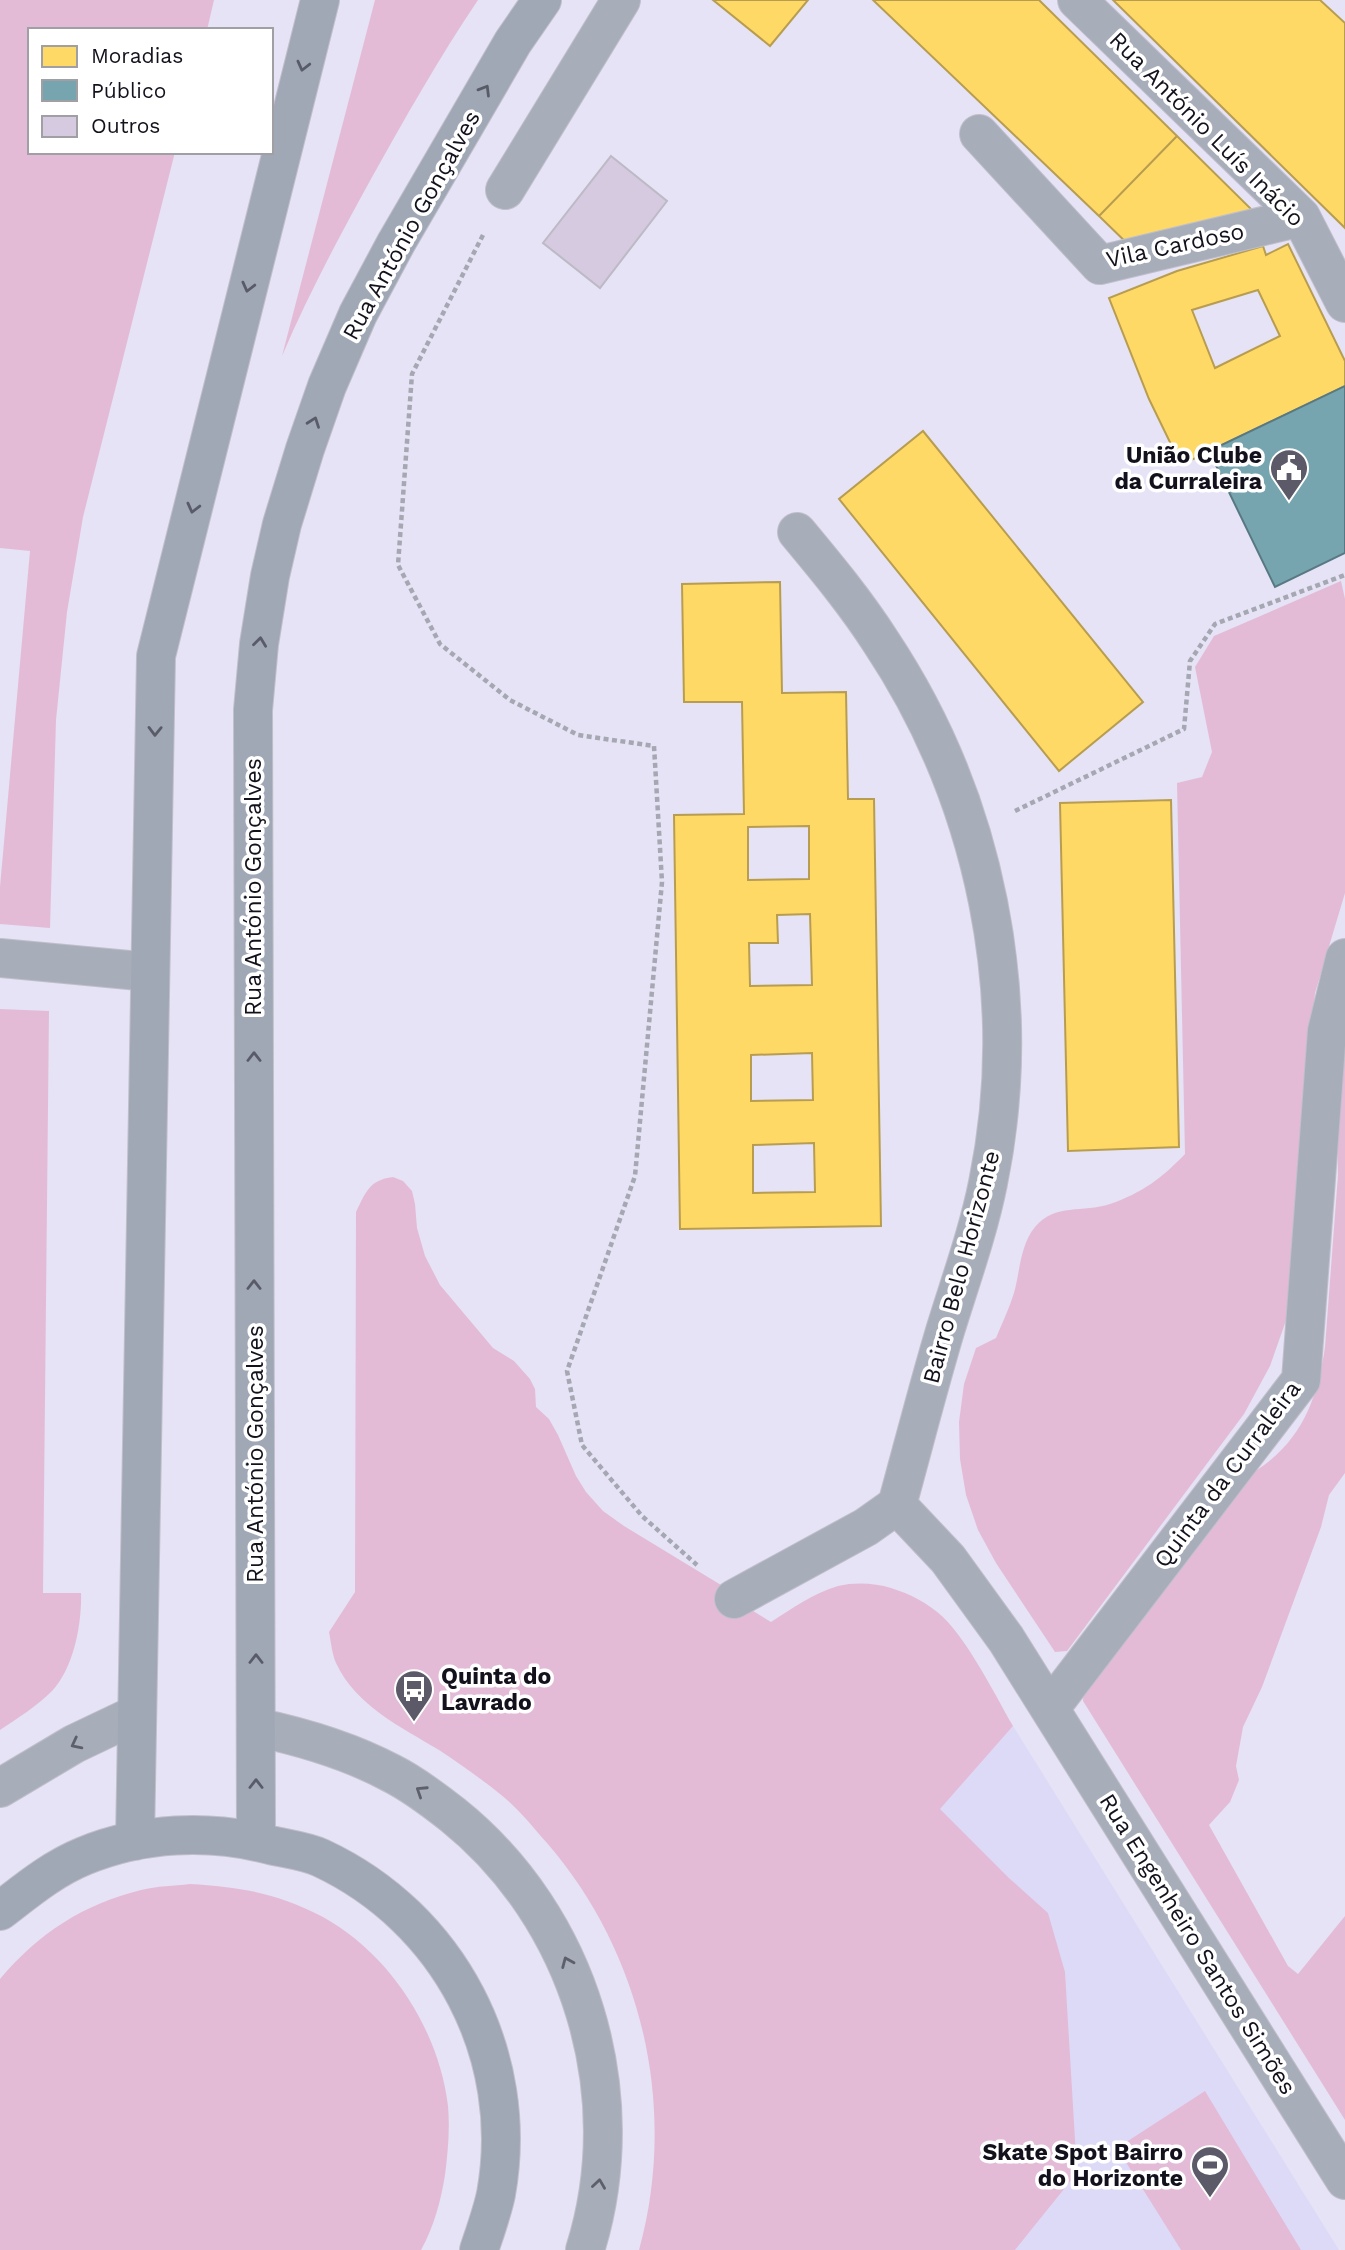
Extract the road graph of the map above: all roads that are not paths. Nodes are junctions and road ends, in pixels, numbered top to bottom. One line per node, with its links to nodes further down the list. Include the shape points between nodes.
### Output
1 (320, 0): 12 (main road, one-way to 12, via 156,656)
2 (542, 0): 17 (main road, Rua António Gonçalves, one-way to 2, via 253,710 270,576 305,449 358,314 459,133)
3 (621, 0): 6 (street)
4 (1077, 0): 7 (street, Rua António Luís Inácio)
5 (979, 134): 7 (street, Vila Cardoso, via 1100,265)
6 (505, 190)
7 (1301, 217): 8 (street, Rua António Luís Inácio)
8 (1345, 303)
9 (797, 533): 13 (street, Bairro Belo Horizonte, via 883,643 934,733 971,833 997,963 1003,1066 988,1186)
10 (0, 958): 12 (street)
11 (1345, 958): 15 (street, Quinta da Curraleira, via 1327,1031 1301,1380)
12 (150, 972): 16 (main road)
13 (897, 1504): 14 (street, via 866,1527); 15 (street, Rua Engenheiro Santos Simões, via 977,1597)
14 (734, 1599)
15 (1051, 1707): 22 (street, Rua Engenheiro Santos Simões)
16 (137, 1714): 18 (street, one-way to 18); 19 (main road)
17 (256, 1727): 20 (main road, Rua António Gonçalves, one-way to 17); 24 (street, one-way to 17, via 600,2181 604,2133 601,2084 579,1990 535,1904 472,1830 434,1800 349,1753)
18 (0, 1788)
19 (135, 1841): 20 (main road, via 174,1835); 21 (main road, via 83,1856 39,1880)
20 (256, 1841): 23 (main road, via 320,1857 366,1884 438,1950 463,1988 485,2035 497,2085 496,2195)
21 (0, 1911)
22 (1345, 2180)
23 (479, 2250)
24 (585, 2250)

